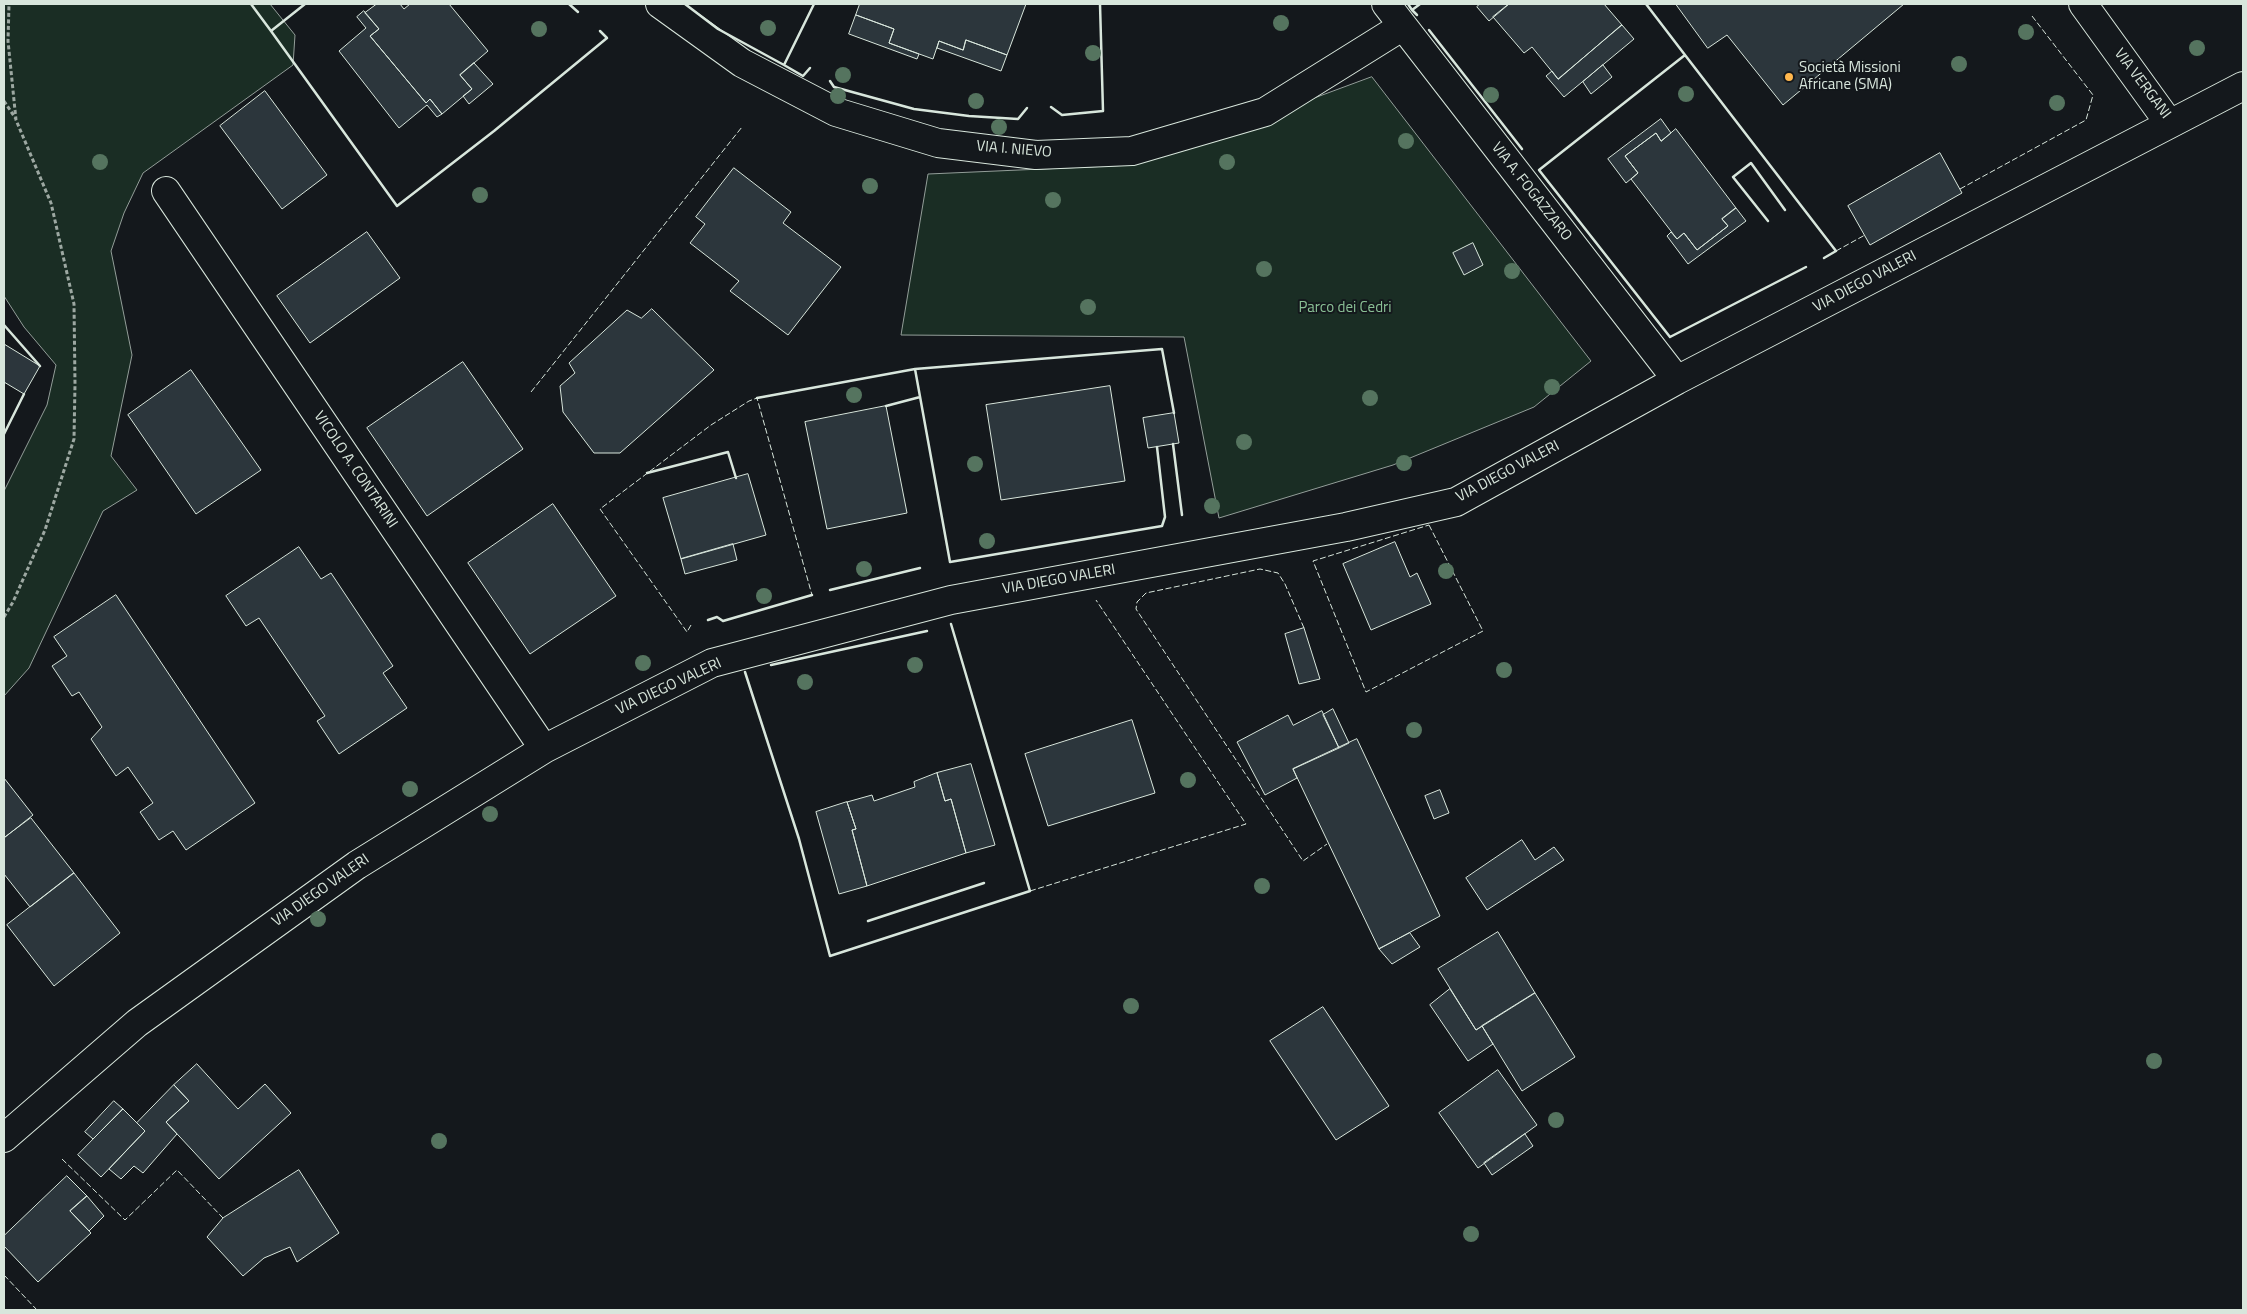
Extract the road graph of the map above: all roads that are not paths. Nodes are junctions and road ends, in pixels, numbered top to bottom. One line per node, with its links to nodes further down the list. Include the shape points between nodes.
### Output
1 (660, 4): 4 (street, VIA I. NIEVO, via 742,64 836,112 938,143 1036,155 1132,151 1264,112)
2 (1386, 4): 4 (street, VIA A. FOGAZZARO)
3 (2082, 4): 6 (street, VIA VERGANI)
4 (1404, 26): 8 (street, VIA A. FOGAZZARO)
5 (2243, 86): 6 (street, VIA VERGANI)
6 (2169, 123): 8 (street, VIA DIEGO VALERI)
7 (166, 191): 9 (street, VICOLO A. CONTARINI)
8 (1677, 380): 9 (street, VIA DIEGO VALERI, via 1456,502 1346,527 951,600 712,663)
9 (544, 749): 10 (street, VIA DIEGO VALERI, via 357,865 137,1023)
10 (4, 1138)

